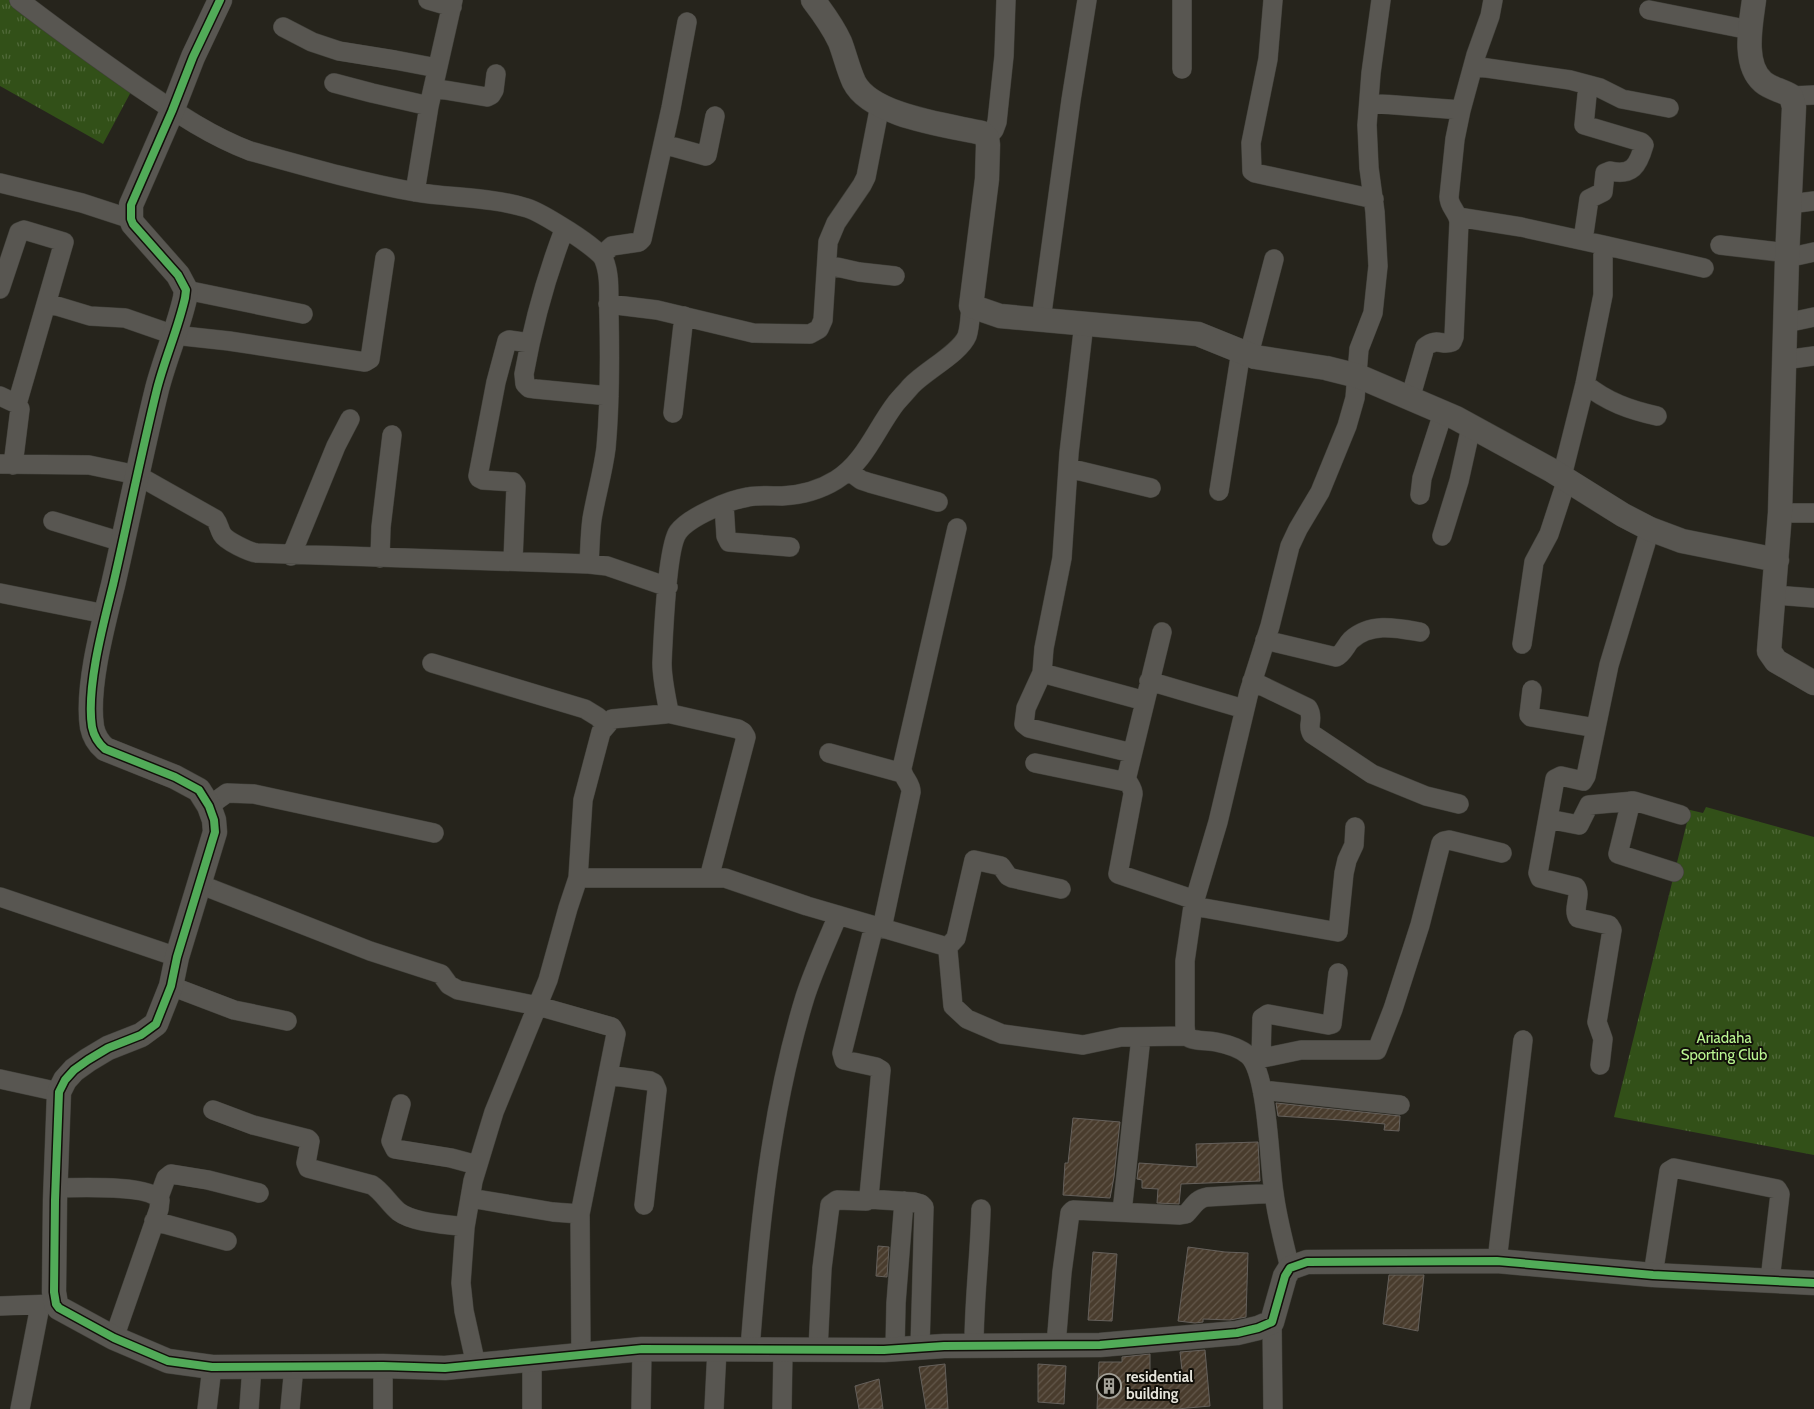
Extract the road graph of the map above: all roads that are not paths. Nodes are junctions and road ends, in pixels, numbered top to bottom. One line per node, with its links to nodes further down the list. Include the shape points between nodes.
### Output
1 (19, 0): 30 (street)
2 (220, 0): 30 (street)
3 (428, 0): 12 (street)
4 (813, 0): 27 (street, via 840,42 854,82 861,92)
5 (1006, 0): 32 (street, via 997,122)
6 (1087, 0): 61 (street)
7 (1182, 0): 19 (street)
8 (1273, 0): 36 (street, via 1268,59 1251,143 1252,171)
9 (1381, 0): 26 (street)
10 (1493, 0): 17 (street)
11 (1754, 0): 16 (street)
12 (452, 4): 18 (street)
13 (1649, 10): 16 (street)
14 (687, 22): 33 (street)
15 (283, 27): 18 (street, via 339,52)
16 (1750, 30): 23 (street, via 1751,56 1758,76 1769,86)
17 (1473, 66): 22 (street); 29 (street)
18 (437, 68): 25 (street)
19 (1182, 69)
20 (496, 74): 25 (street, via 494,90 487,97)
21 (334, 83): 25 (street)
22 (1588, 85): 28 (street, via 1622,99); 42 (street, via 1584,125 1644,145 1634,168 1627,172 1605,173 1603,192 1590,199)
23 (1791, 96): 24 (street); 38 (street, via 1794,108)
24 (1814, 96)
25 (431, 97): 35 (street)
26 (1369, 103): 29 (street); 36 (street, via 1367,124)
27 (880, 105): 32 (street, via 895,113 982,133); 50 (street, via 866,177 832,231 828,242)
28 (1669, 108)
29 (1461, 110): 39 (street, via 1449,197)
30 (172, 111): 35 (street, via 216,137 250,151 359,181); 40 (street, via 132,200)
31 (715, 116): 33 (street, via 706,156)
32 (987, 138): 57 (street, via 987,179)
33 (663, 144): 46 (street, via 642,240 612,246)
34 (0, 183): 40 (street)
35 (415, 192): 41 (street, via 515,205 548,218)
36 (1374, 199): 69 (street, via 1378,266 1373,314 1359,349)
37 (1814, 201): 38 (street)
38 (1790, 204): 47 (street)
39 (1458, 217): 42 (street); 73 (street, via 1454,337 1452,342 1435,341 1425,347)
40 (131, 219): 54 (street, via 178,275)
41 (564, 230): 46 (street, via 590,244); 65 (street, via 545,284)
42 (1583, 240): 43 (street)
43 (1603, 244): 51 (street); 70 (street, via 1603,295)
44 (1720, 245): 47 (street)
45 (1814, 252): 47 (street)
46 (602, 255): 56 (street)
47 (1788, 256): 63 (street)
48 (385, 258): 64 (street, via 368,362)
49 (1274, 259): 66 (street)
50 (828, 265): 52 (street); 59 (street, via 823,320 814,333 753,333)
51 (1704, 268)
52 (895, 276)
53 (0, 289): 55 (street, via 19,232 24,230 62,240 64,245)
54 (186, 290): 58 (street); 64 (street)
55 (47, 304): 64 (street, via 90,316 124,318); 74 (street)
56 (608, 304): 59 (street); 72 (street)
57 (971, 306): 61 (street, via 1000,316); 83 (street, via 968,334 964,341 916,381)
58 (304, 314)
59 (684, 316): 75 (street)
60 (1814, 317): 63 (street)
61 (1041, 320): 62 (street)
62 (1084, 322): 66 (street, via 1198,334); 82 (street)
63 (1786, 323): 68 (street)
64 (174, 335): 84 (street)
65 (530, 343): 72 (street, via 524,374 527,387); 102 (street, via 507,341 478,476 483,480 513,482 516,486)
66 (1245, 352): 69 (street, via 1255,357); 87 (street)
67 (1814, 356): 68 (street)
68 (1784, 360): 91 (street)
69 (1358, 376): 73 (street); 111 (street, via 1351,413 1324,483 1290,546)
70 (1585, 384): 77 (street, via 1618,405); 85 (street)
71 (0, 396): 74 (street)
72 (609, 396): 103 (street, via 606,447 592,521)
73 (1410, 398): 76 (street)
74 (17, 404): 81 (street, via 21,414)
75 (673, 413)
76 (1443, 413): 79 (street); 88 (street, via 1422,478)
77 (1657, 416)
78 (350, 419): 99 (street)
79 (1471, 427): 85 (street); 96 (street)
80 (392, 435): 100 (street)
81 (6, 464): 84 (street, via 89,466)
82 (1068, 468): 86 (street); 114 (street, via 1062,558)
83 (849, 471): 89 (street, via 861,480); 90 (street, via 834,482 807,493 750,496)
84 (137, 475): 97 (street); 99 (street, via 215,519 226,539 253,552)
85 (1564, 478): 95 (street); 112 (street, via 1549,534 1534,562)
86 (1150, 488)
87 (1219, 491)
88 (1420, 495)
89 (938, 502)
90 (724, 504): 98 (street, via 728,542); 104 (street, via 685,525 677,533)
91 (1780, 513): 92 (street); 101 (street)
92 (1814, 513)
93 (53, 521): 97 (street)
94 (957, 528): 127 (street)
95 (1650, 529): 101 (street, via 1682,541); 123 (street, via 1608,665)
96 (1442, 536)
97 (122, 542): 108 (street)
98 (790, 547)
99 (292, 556): 100 (street)
100 (380, 558): 102 (street)
101 (1777, 560): 106 (street)
102 (513, 561): 103 (street)
103 (589, 564): 104 (street, via 607,566)
104 (668, 587): 121 (street, via 662,664)
105 (0, 593): 108 (street)
106 (1774, 594): 107 (street); 117 (street, via 1770,651 1776,661)
107 (1814, 598)
108 (106, 614): 131 (street, via 92,696 91,720 95,739 106,750 191,785 199,790)
109 (1162, 632): 115 (street)
110 (1420, 632): 111 (street, via 1376,628 1355,636 1336,657)
111 (1266, 640): 116 (street)
112 (1522, 644)
113 (432, 663): 122 (street, via 585,709)
114 (1042, 673): 119 (street); 125 (street, via 1026,708 1026,726)
115 (1150, 681): 119 (street); 120 (street)
116 (1252, 681): 120 (street); 130 (street, via 1308,708 1312,714 1312,734 1372,774 1426,796)
117 (1814, 684)
118 (1532, 690): 123 (street, via 1531,717)
119 (1145, 701): 125 (street)
120 (1244, 709): 143 (street, via 1218,822)
121 (667, 713): 122 (street, via 612,719); 139 (street, via 738,729 746,737)
122 (606, 725): 138 (street, via 600,732 583,800)
123 (1596, 728): 133 (street, via 1585,779 1561,776 1556,779)
124 (829, 753): 127 (street)
125 (1132, 753): 128 (street)
126 (1035, 763): 128 (street)
127 (902, 773): 145 (street, via 911,786 911,792)
128 (1127, 782): 143 (street, via 1133,794 1118,874)
129 (1631, 801): 132 (street); 133 (street, via 1589,805 1579,826); 137 (street, via 1619,855)
130 (1458, 804)
131 (209, 806): 135 (street, via 228,793 254,794); 140 (street, via 215,832)
132 (1681, 815)
133 (1548, 819): 156 (street, via 1538,876 1576,887 1579,891 1578,918 1609,925 1612,930 1597,1022 1603,1039)
134 (1355, 827): 143 (street, via 1354,844 1344,873 1338,932)
135 (434, 833)
136 (1502, 853): 155 (street, via 1449,840 1441,843 1420,925 1377,1050 1301,1050)
137 (1674, 872)
138 (578, 878): 139 (street); 150 (street)
139 (710, 878): 144 (street, via 725,878)
140 (199, 884): 147 (street); 150 (street, via 370,951 441,974 449,985 458,990)
141 (1061, 889): 146 (street, via 1012,878 1001,866 974,860 956,938)
142 (0, 897): 147 (street)
143 (1194, 903): 152 (street, via 1185,961)
144 (838, 915): 145 (street); 192 (street, via 806,996 778,1106 758,1241)
145 (878, 927): 146 (street); 170 (street, via 842,1053 844,1060 881,1070)
146 (947, 948): 153 (street, via 953,1006 967,1019 1002,1034 1083,1045 1121,1037)
147 (177, 957): 149 (street)
148 (1338, 973): 155 (street, via 1332,1024 1265,1015)
149 (171, 986): 151 (street, via 234,1010); 160 (street, via 156,1024 141,1035 88,1060 74,1070)
150 (538, 1006): 157 (street, via 612,1027 616,1034); 164 (street, via 494,1112)
151 (287, 1021)
152 (1186, 1036): 153 (street); 155 (street, via 1230,1046)
153 (1141, 1037): 174 (street)
154 (1523, 1040): 179 (street)
155 (1257, 1059): 159 (street)
156 (1600, 1065)
157 (608, 1075): 172 (street, via 650,1081 657,1090); 175 (street)
158 (0, 1079): 160 (street)
159 (1262, 1090): 162 (street); 167 (street)
160 (59, 1092): 165 (street)
161 (401, 1104): 164 (street, via 391,1140 395,1149)
162 (1400, 1105)
163 (212, 1110): 177 (street, via 253,1125 308,1138 306,1166 372,1185 393,1208 411,1218)
164 (478, 1165): 169 (street)
165 (56, 1188): 168 (street, via 128,1189); 184 (street, via 54,1292)
166 (259, 1193): 168 (street, via 171,1174 166,1178)
167 (1274, 1193): 174 (street, via 1207,1197 1180,1215); 180 (street)
168 (159, 1197): 176 (street, via 160,1205)
169 (470, 1198): 175 (street); 177 (street)
170 (868, 1199): 171 (street); 195 (street, via 837,1200 830,1205)
171 (904, 1201): 190 (street, via 921,1204 924,1209); 193 (street)
172 (644, 1205)
173 (981, 1209): 188 (street)
174 (1122, 1212): 189 (street, via 1074,1210 1070,1213)
175 (580, 1214): 197 (street)
176 (154, 1221): 178 (street); 187 (street)
177 (465, 1227): 199 (street, via 461,1284)
178 (228, 1241)
179 (1497, 1261): 180 (street, via 1307,1262); 181 (street)
180 (1290, 1268): 186 (street)
181 (1653, 1275): 182 (street); 182 (street, via 1669,1171 1674,1168 1777,1189 1780,1194)
182 (1770, 1280): 183 (street)
183 (1814, 1283)
184 (48, 1305): 185 (street); 187 (street); 204 (street)
185 (0, 1306)
186 (1272, 1322): 189 (street, via 1237,1333 1100,1345); 213 (street)
187 (114, 1338): 203 (street, via 168,1361)
188 (974, 1345): 189 (street); 190 (street)
189 (1056, 1345)
190 (920, 1347): 193 (street)
191 (717, 1349): 192 (street); 194 (street); 211 (street)
192 (750, 1349): 196 (street)
193 (895, 1349): 195 (street)
194 (642, 1350): 197 (street); 210 (street)
195 (818, 1350): 196 (street)
196 (783, 1351): 212 (street)
197 (581, 1355): 198 (street)
198 (532, 1360): 199 (street); 209 (street)
199 (476, 1365): 202 (street, via 445,1368)
200 (252, 1366): 201 (street); 203 (street); 206 (street)
201 (294, 1366): 202 (street); 207 (street)
202 (383, 1366): 208 (street)
203 (212, 1367): 205 (street)
204 (20, 1409)
205 (207, 1409)
206 (249, 1409)
207 (290, 1409)
208 (382, 1409)
209 (532, 1409)
210 (641, 1409)
211 (714, 1409)
212 (782, 1409)
213 (1274, 1409)

